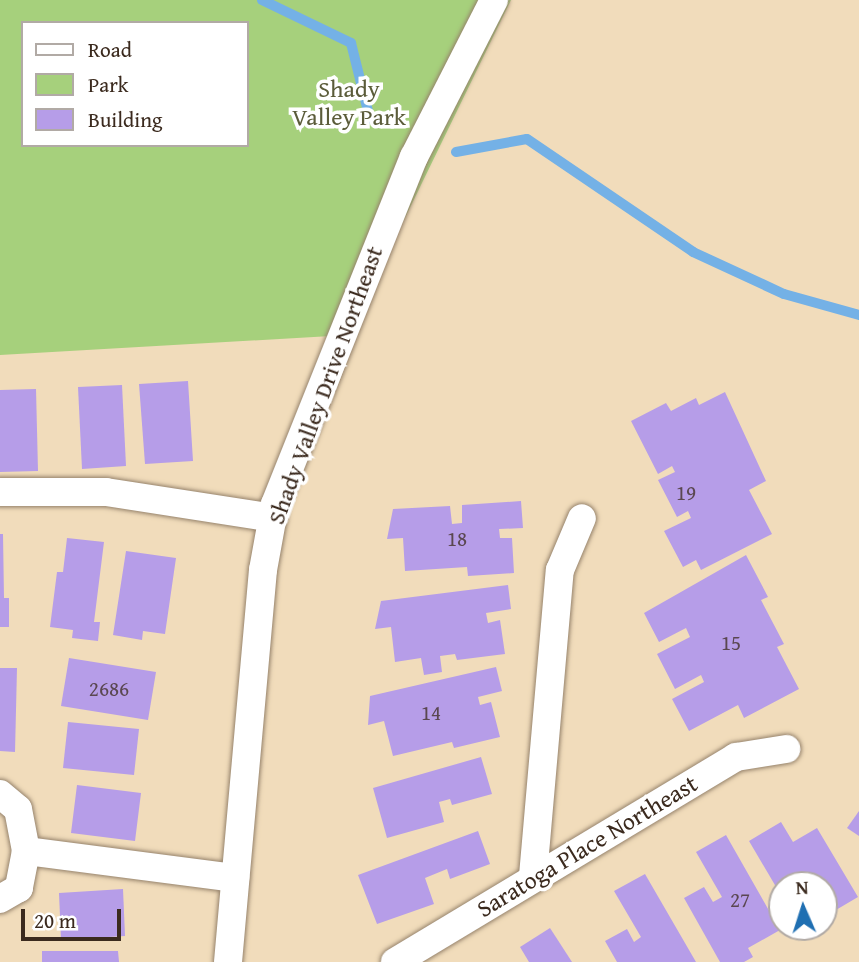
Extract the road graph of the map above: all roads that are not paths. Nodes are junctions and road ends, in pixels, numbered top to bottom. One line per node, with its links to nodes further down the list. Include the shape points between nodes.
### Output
1 (494, 0): 3 (street, Shady Valley Drive Northeast, via 414,157 340,334)
2 (0, 492): 3 (street, via 106,492)
3 (273, 518): 9 (street, Shady Valley Drive Northeast, via 262,570)
4 (582, 518): 8 (street, via 560,570)
5 (786, 749): 8 (street, Saratoga Place Northeast, via 736,757)
6 (0, 794): 7 (street, via 18,809)
7 (26, 851): 9 (street); 10 (street, via 19,888)
8 (533, 876): 12 (street, Saratoga Place Northeast)
9 (235, 878): 11 (street, Shady Valley Drive Northeast)
10 (0, 899)
11 (228, 962)
12 (395, 962)

